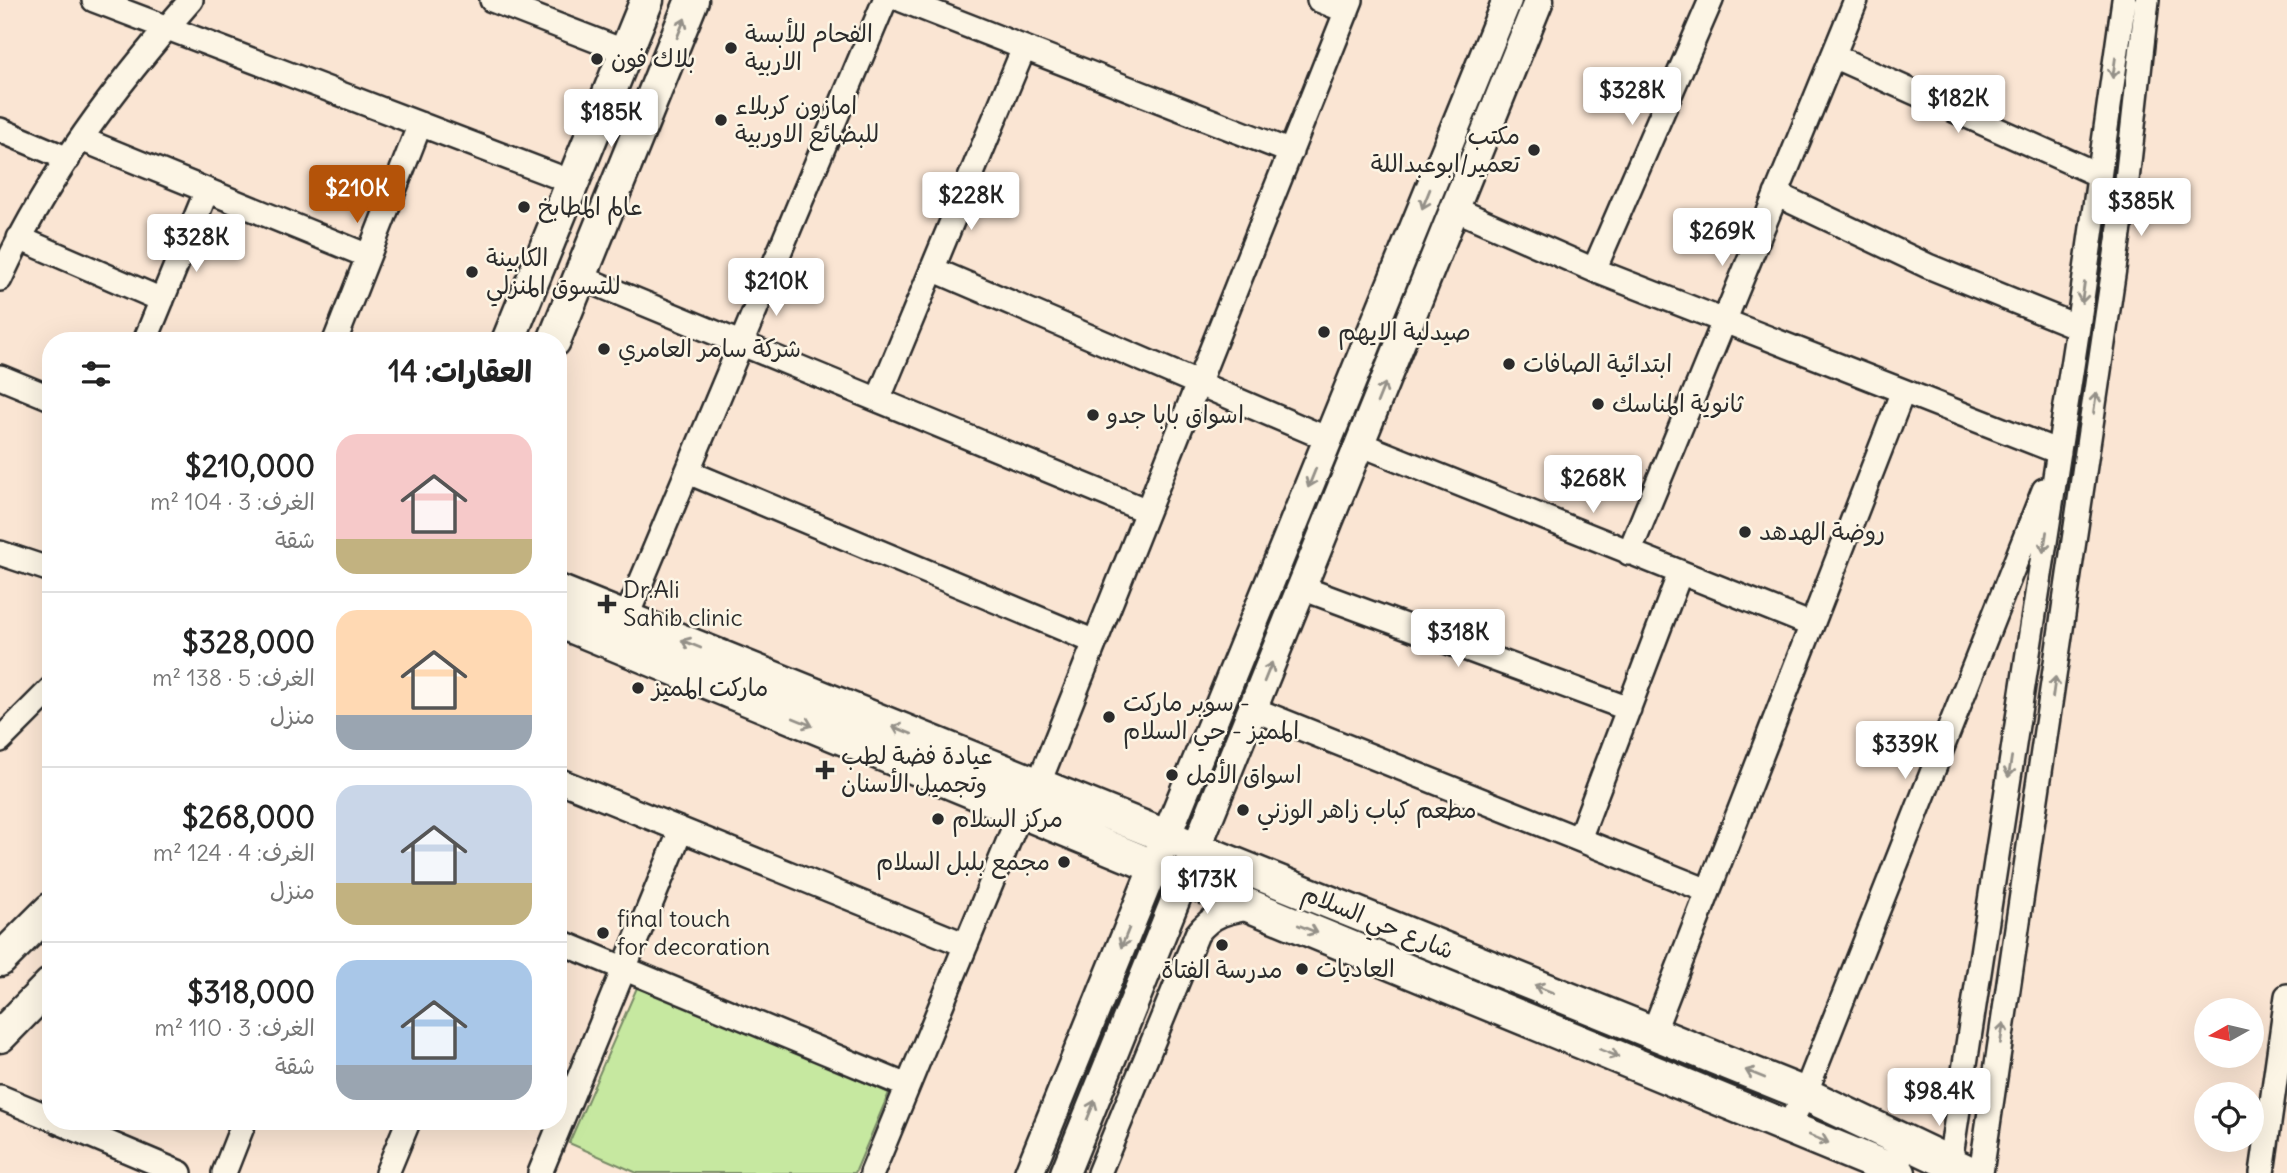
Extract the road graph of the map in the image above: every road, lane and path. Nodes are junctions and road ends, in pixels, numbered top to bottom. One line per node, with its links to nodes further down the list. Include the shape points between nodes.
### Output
1 (94, 0): 16 (street)
2 (191, 0): 16 (street)
3 (492, 0): 18 (street)
4 (647, 0): 18 (main road)
5 (692, 0): 27 (main road, one-way to 5)
6 (885, 0): 50 (street)
7 (902, 0): 17 (street)
8 (1319, 0): 15 (street)
9 (1507, 0): 19 (street)
10 (1539, 0): 21 (street)
11 (1856, 0): 20 (street)
12 (2147, 0): 118 (street, one-way to 12, via 2127,180)
13 (1707, 1): 40 (street)
14 (2118, 2): 31 (street, one-way to 31)
15 (1349, 5): 29 (street)
16 (167, 28): 25 (street); 28 (street)
17 (1024, 48): 29 (street); 39 (street)
18 (626, 52): 24 (main road)
19 (1485, 54): 21 (street, via 1491,69 1502,73); 22 (street)
20 (1833, 56): 31 (street); 35 (street)
21 (1512, 68): 23 (street)
22 (1475, 80): 23 (street, via 1490,77 1499,84); 56 (street, one-way to 56)
23 (1501, 94): 36 (street)
24 (600, 116): 27 (main road, via 613,135); 32 (main road)
25 (419, 124): 32 (street); 38 (street)
26 (0, 130): 30 (street)
27 (637, 137): 34 (main road)
28 (81, 139): 30 (street); 33 (street)
29 (1291, 152): 52 (street)
30 (68, 159): 37 (street)
31 (2099, 175): 45 (street, one-way to 45)
32 (574, 177): 34 (main road, via 592,170); 48 (main road)
33 (206, 190): 38 (street); 43 (street)
34 (615, 191): 41 (main road)
35 (1776, 194): 44 (street); 45 (street, via 1928,266)
36 (1455, 209): 40 (street); 57 (street, one-way to 36)
37 (19, 237): 42 (street); 43 (street)
38 (368, 256): 47 (street)
39 (932, 269): 52 (street); 55 (street)
40 (1594, 270): 44 (street)
41 (580, 277): 49 (main road); 50 (street)
42 (0, 279)
43 (162, 300): 46 (street)
44 (1724, 321): 53 (street); 62 (street)
45 (2078, 327): 58 (street)
46 (149, 332)
47 (338, 332)
48 (512, 332)
49 (558, 332)
50 (741, 344): 55 (street); 59 (street)
51 (0, 377): 54 (street)
52 (1198, 384): 56 (street); 60 (street)
53 (1903, 391): 58 (street); 69 (street)
54 (42, 394)
55 (878, 400): 60 (street)
56 (1328, 439): 79 (street, one-way to 79)
57 (1360, 444): 62 (street); 65 (street)
58 (2059, 452): 99 (street); 109 (street, one-way to 109)
59 (688, 472): 68 (street); 70 (street)
60 (1147, 511): 70 (street)
61 (0, 553): 63 (street)
62 (1629, 553): 64 (street)
63 (42, 567)
64 (1680, 573): 69 (street); 73 (street)
65 (1302, 588): 72 (street, one-way to 65); 73 (street)
66 (567, 601): 68 (main road, شارع حي السلام)
67 (567, 603): 77 (main road, one-way to 77)
68 (626, 618): 76 (main road, شارع حي السلام, one-way to 68)
69 (1812, 625): 86 (street)
70 (1095, 642): 76 (street)
71 (42, 698): 74 (street)
72 (1253, 709): 81 (street); 82 (street)
73 (1629, 709): 82 (street)
74 (0, 740)
75 (567, 784): 80 (street)
76 (1038, 785): 78 (main road, شارع حي السلام)
77 (1021, 811): 83 (main road); 91 (street)
78 (1113, 815): 79 (main road, شارع حي السلام); 83 (main road, via 1111,831)
79 (1171, 826): 81 (main road, شارع حي السلام); 85 (street)
80 (681, 830): 91 (street); 93 (street)
81 (1201, 836): 84 (street); 96 (main road, شارع حي السلام, one-way to 81)
82 (1580, 839): 86 (street)
83 (1099, 844): 85 (main road)
84 (1185, 878): 85 (main road); 87 (main road); 88 (street)
85 (1149, 880): 88 (street, via 1154,889 1166,892); 115 (street, one-way to 115)
86 (1708, 891): 96 (street)
87 (1255, 907): 103 (main road, one-way to 103); 117 (street, via 1218,914 1197,934)
88 (1171, 910): 116 (street, one-way to 88)
89 (42, 920): 92 (main road)
90 (567, 945): 93 (street)
91 (966, 945): 98 (street)
92 (0, 960)
93 (624, 968): 98 (street); 102 (street)
94 (42, 993): 97 (main road)
95 (2287, 996): 119 (street)
96 (1653, 1033): 99 (main road, شارع حي السلام, one-way to 96)
97 (0, 1036)
98 (908, 1086): 114 (street)
99 (1805, 1094): 103 (street); 108 (main road, شارع حي السلام)
100 (0, 1097): 101 (street)
101 (42, 1114)
102 (567, 1120)
103 (1788, 1126): 108 (main road, one-way to 108)
104 (78, 1130): 111 (street)
105 (241, 1130): 112 (street)
106 (405, 1130): 113 (street)
107 (563, 1130): 110 (street)
108 (1886, 1156): 109 (main road)
109 (1960, 1168)
110 (548, 1171)
111 (180, 1173)
112 (224, 1173)
113 (387, 1173)
114 (872, 1173)
115 (1030, 1173)
116 (1065, 1173)
117 (1099, 1173)
118 (1980, 1173)
119 (2262, 1173)

